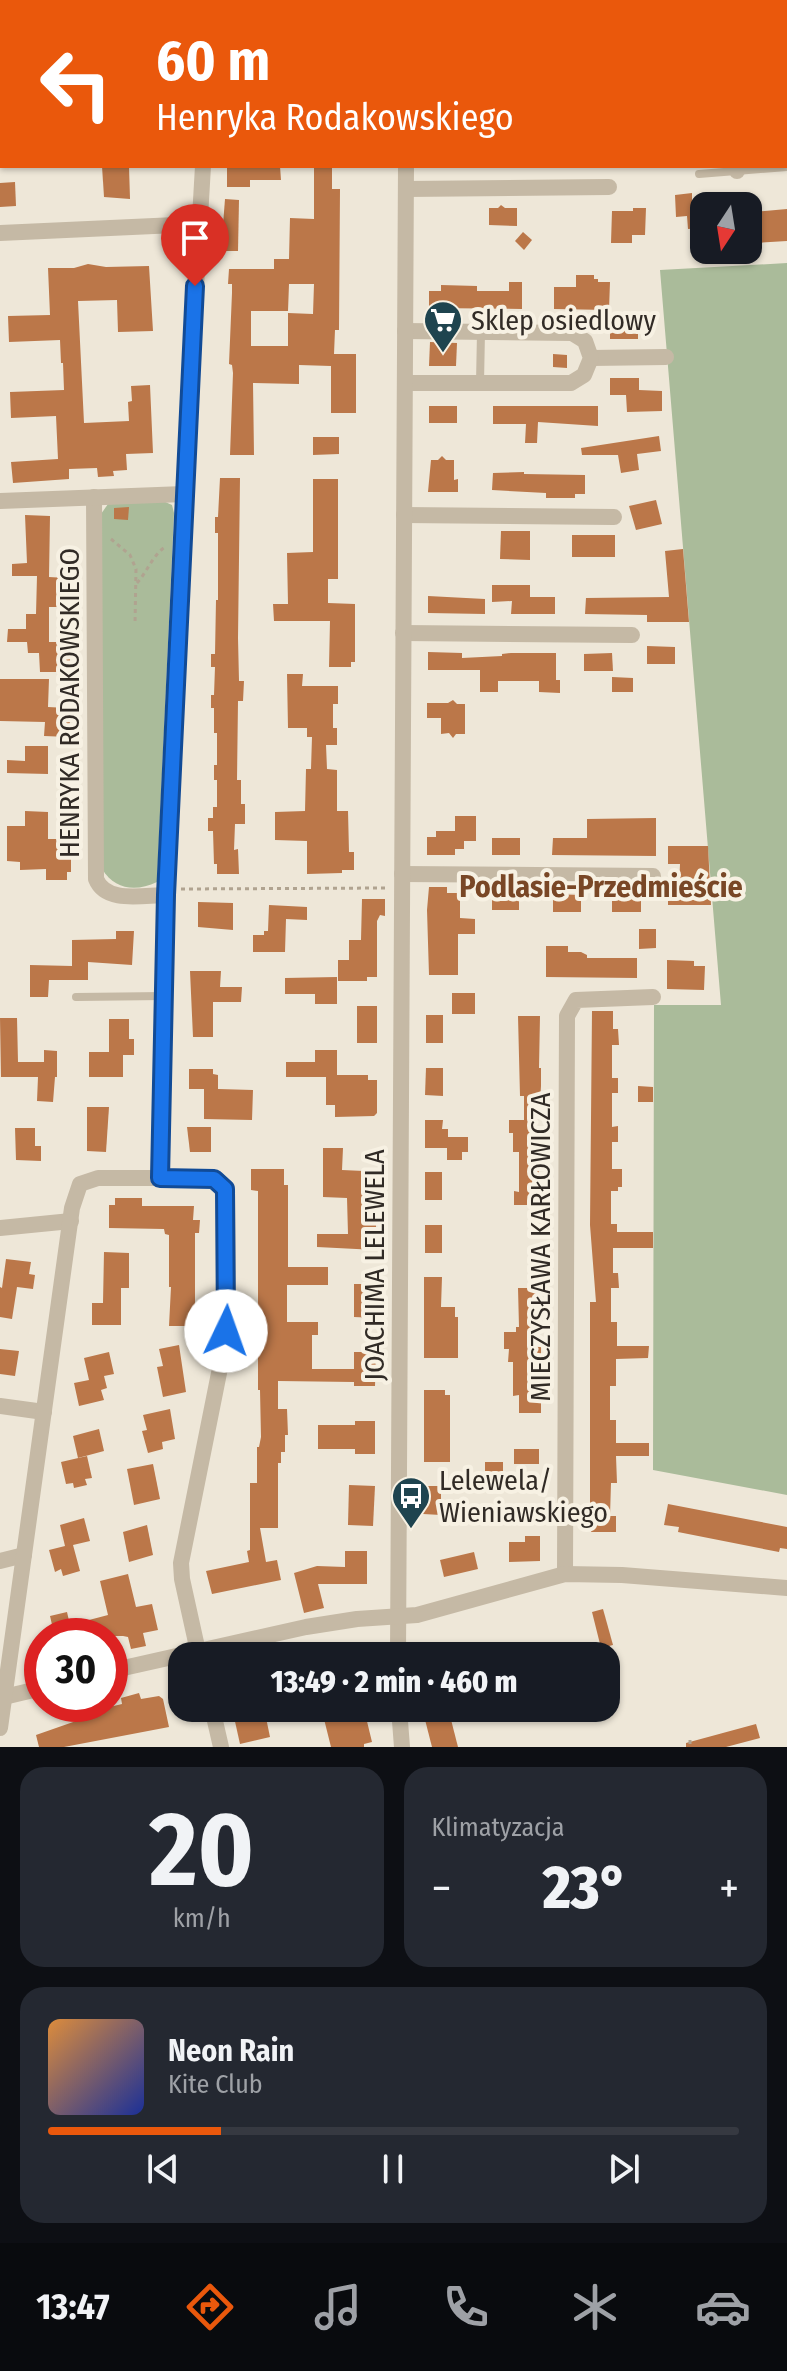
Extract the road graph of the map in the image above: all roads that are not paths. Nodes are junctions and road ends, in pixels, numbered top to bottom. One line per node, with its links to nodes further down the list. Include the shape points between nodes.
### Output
1 (203, 168): 7 (street)
2 (406, 168): 6 (street, JOACHIMA LELEWELA)
3 (737, 168): 4 (lane)
4 (699, 174)
5 (609, 187): 6 (street)
6 (406, 189): 9 (street, JOACHIMA LELEWELA)
7 (198, 224): 8 (street); 15 (street)
8 (0, 233)
9 (405, 331): 10 (street); 13 (street, JOACHIMA LELEWELA)
10 (481, 332): 12 (street, via 572,333 585,341); 14 (lane)
11 (666, 357): 12 (street)
12 (591, 358): 14 (street, via 584,375 571,383)
13 (405, 383): 14 (street); 18 (street, JOACHIMA LELEWELA)
14 (480, 383)
15 (184, 494): 16 (street); 24 (street)
16 (94, 497): 17 (street); 24 (street, HENRYKA RODAKOWSKIEGO, via 96,879 110,894)
17 (0, 501)
18 (404, 515): 19 (street); 20 (street, JOACHIMA LELEWELA)
19 (614, 517)
20 (403, 633): 21 (street); 23 (street, JOACHIMA LELEWELA)
21 (632, 635)
22 (653, 876): 23 (street)
23 (402, 881): 37 (street, JOACHIMA LELEWELA)
24 (166, 892): 25 (street)
25 (164, 996): 26 (lane); 28 (street)
26 (76, 997)
27 (653, 997): 35 (street, MIECZYSŁAWA KARŁOWICZA, via 576,1000 567,1016)
28 (160, 1178): 29 (street, via 85,1182 75,1196); 38 (street, via 214,1179 227,1193 224,1348 181,1563)
29 (71, 1221): 30 (street); 32 (street)
30 (0, 1228)
31 (0, 1406): 32 (street)
32 (44, 1412): 33 (street)
33 (24, 1555): 34 (street); 44 (street)
34 (0, 1561)
35 (565, 1574): 36 (street); 37 (street)
36 (787, 1588)
37 (398, 1616): 39 (street, via 332,1622); 40 (street, JOACHIMA LELEWELA)
38 (196, 1642)
39 (246, 1642)
40 (398, 1642)
41 (168, 1659): 42 (street)
42 (128, 1667)
43 (24, 1692): 44 (street)
44 (4, 1697): 47 (street)
45 (215, 1722): 48 (street)
46 (400, 1722): 49 (street)
47 (0, 1728)
48 (221, 1747)
49 (402, 1747)

